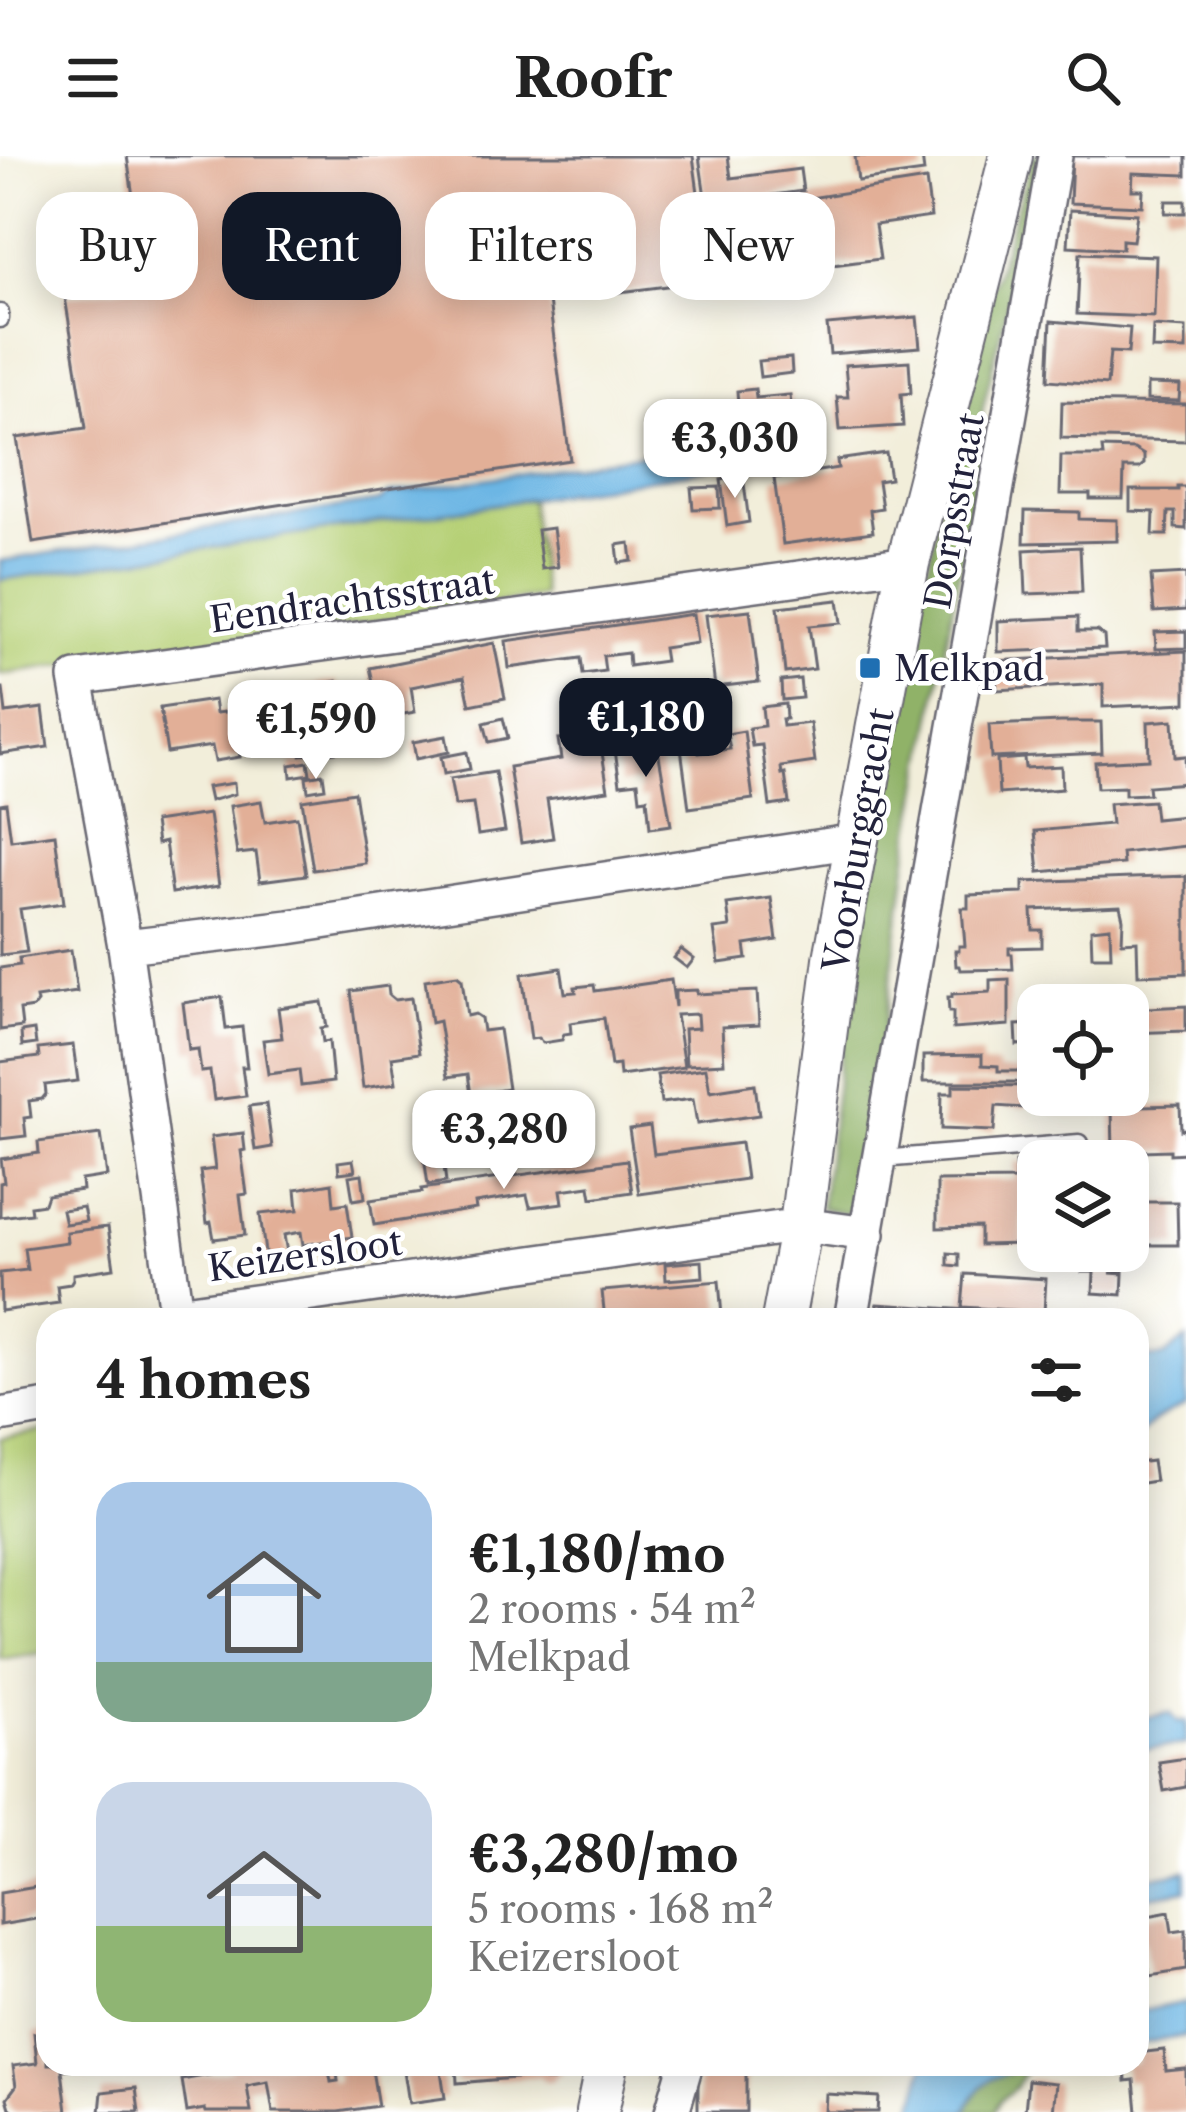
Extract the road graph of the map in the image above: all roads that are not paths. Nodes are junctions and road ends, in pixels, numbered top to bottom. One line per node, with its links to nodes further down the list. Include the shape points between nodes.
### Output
1 (1011, 156): 3 (street, Voorburggracht)
2 (1055, 156): 7 (street, Dorpsstraat)
3 (908, 562): 4 (street, Voorburggracht); 5 (street, Eendrachtsstraat, via 76,678)
4 (856, 842): 5 (street); 8 (street, Voorburggracht)
5 (124, 946): 10 (street)
6 (1017, 1148): 7 (lane)
7 (881, 1159): 9 (street, Dorpsstraat)
8 (801, 1225): 9 (street); 11 (street, Keizersloot); 12 (street, Voorburggracht)
9 (868, 1234): 13 (street, Dorpsstraat)
10 (176, 1308)
11 (238, 1308)
12 (785, 1308)
13 (853, 1308)
14 (36, 1409): 15 (street)
15 (0, 1415)
16 (604, 2076): 18 (street)
17 (683, 2076): 19 (street)
18 (597, 2112)
19 (673, 2112)

